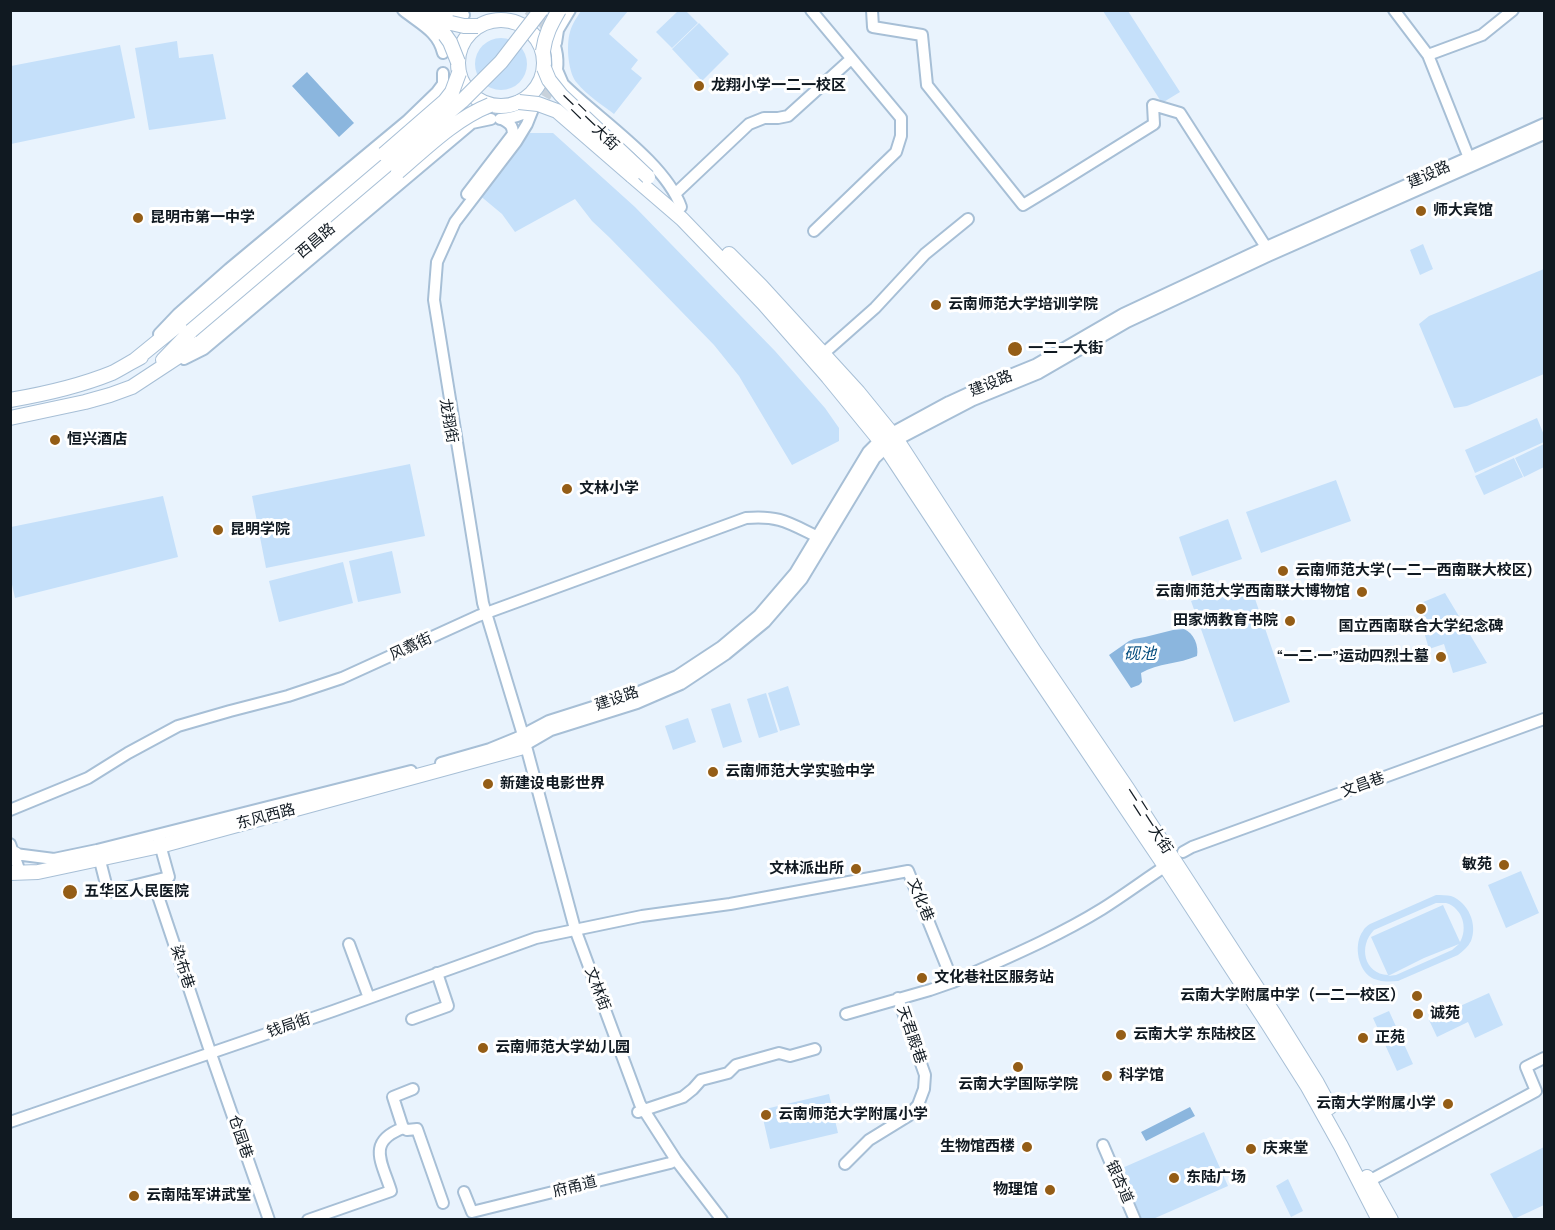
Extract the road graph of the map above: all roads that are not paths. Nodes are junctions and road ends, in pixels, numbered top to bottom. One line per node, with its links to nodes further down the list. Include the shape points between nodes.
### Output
1 (404, 10): 13 (street, via 440,41)
2 (418, 10): 13 (main road)
3 (432, 10): 13 (main road)
4 (525, 10): 12 (main road)
5 (541, 10): 31 (main road, 西昌路, bridge, via 501,62 462,100)
6 (560, 10): 16 (main road, bridge, via 545,38)
7 (570, 10): 16 (street)
8 (811, 10): 18 (street)
9 (872, 10): 30 (street, via 873,27 922,35 927,86 1023,204 1155,124 1153,105 1180,113)
10 (1394, 10): 17 (street)
11 (1513, 10): 17 (street, via 1482,35)
12 (505, 19): 14 (main road); 16 (main road, bridge, via 521,23)
13 (453, 26): 14 (main road, bridge); 19 (main road, bridge, via 450,42); 33 (street, via 445,78 437,92 178,314)
14 (478, 26): 19 (main road, bridge, via 461,43)
15 (550, 34): 16 (street)
16 (550, 50): 20 (main road, bridge)
17 (1428, 55): 25 (street)
18 (851, 59): 26 (street, via 789,116 749,124); 29 (street, via 901,118 901,136 896,152)
19 (459, 67): 22 (main road, bridge, via 462,83); 33 (main road, 西昌路, bridge, via 453,92 445,101)
20 (552, 73): 21 (main road, bridge); 26 (street, via 646,158); 27 (main road, 一二一大街, bridge, via 549,80 561,95)
21 (519, 102): 22 (main road); 37 (main road, 一二一大街, bridge, via 557,111 682,219)
22 (491, 115): 34 (street, via 472,123 204,349); 34 (main road, 西昌路, bridge, via 477,110 463,119 199,343); 39 (street, 龙翔街, via 510,124 513,134 449,218 429,263 428,302); 39 (street, 龙翔街, via 521,116 533,108 516,142 455,222 437,262 434,300)
23 (1545, 124): 25 (street, 建设路)
24 (1545, 134): 37 (street, 建设路, via 1268,256 1127,322 1039,373)
25 (1469, 158): 30 (street, 建设路)
26 (676, 193): 27 (street)
27 (681, 207): 32 (main road, 一二一大街)
28 (968, 219): 32 (street, via 926,254 875,308)
29 (814, 231)
30 (1266, 247): 37 (street, 建设路, via 1123,314 1035,365 949,402)
31 (191, 331): 33 (main road, 西昌路); 34 (main road, 西昌路)
32 (823, 354): 37 (main road, 一二一大街, via 858,392)
33 (135, 360): 35 (main road, 西昌路, via 95,380)
34 (144, 379): 36 (main road, 西昌路, via 110,395)
35 (10, 400)
36 (10, 418)
37 (889, 440): 38 (street, 建设路, via 868,452); 41 (street, 建设路, via 802,579 765,622 681,684); 46 (main road, 一二一大街)
38 (818, 537): 39 (street, 风翥街, via 779,519 746,518); 41 (street, 建设路, via 795,573 759,615 721,647 676,676 549,721)
39 (482, 614): 41 (street, 龙翔街); 42 (street, 风翥街, via 342,678 178,726 88,778)
40 (1545, 719): 46 (street, 文昌巷, via 1192,847)
41 (521, 742): 43 (main road, 东风西路); 49 (street, 文林街)
42 (10, 810)
43 (159, 840): 45 (main road, 东风西路); 48 (street, via 169,877)
44 (12, 851): 45 (street, 东风西路, via 54,859); 47 (street)
45 (98, 855): 47 (main road, 东风西路, via 38,872); 48 (street, via 108,892)
46 (1174, 860): 52 (street, via 1103,908 1039,944); 67 (main road, 一二一大街, via 1317,1083); 75 (main road, 一二一大街, via 1308,1087)
47 (15, 872)
48 (153, 881): 58 (street, 染布巷)
49 (571, 930): 51 (street, 钱局街, via 536,938); 52 (street, 文化巷, via 908,871); 61 (street, 文林街)
50 (349, 944): 53 (street)
51 (437, 973): 53 (street, 钱局街); 56 (street, via 448,1006)
52 (953, 982): 54 (street, 天君殿巷)
53 (369, 998): 58 (street, 钱局街)
54 (898, 998): 55 (street); 66 (street, 天君殿巷, via 925,1075 924,1089 908,1116 869,1140)
55 (846, 1014)
56 (412, 1019)
57 (815, 1049): 61 (street, via 790,1056 779,1053 736,1065 728,1073 701,1080 683,1096)
58 (211, 1054): 62 (street, 钱局街); 70 (street, 仓园巷)
59 (1545, 1058): 67 (street, via 1526,1067 1536,1091)
60 (413, 1089): 63 (street, via 393,1097)
61 (641, 1111): 65 (street, 文林街)
62 (10, 1122)
63 (403, 1128): 69 (street, via 417,1129); 71 (street, via 384,1138 380,1146 391,1191)
64 (1103, 1145): 74 (street, 银杏道)
65 (673, 1161): 68 (street, 府甬道, via 472,1212); 72 (street, 文林街); 73 (street, 文林街)
66 (845, 1164)
67 (1369, 1181): 76 (main road, 一二一大街)
68 (464, 1192)
69 (443, 1203)
70 (269, 1220)
71 (308, 1220)
72 (714, 1220)
73 (722, 1220)
74 (1135, 1220)
75 (1379, 1220)
76 (1391, 1220)

